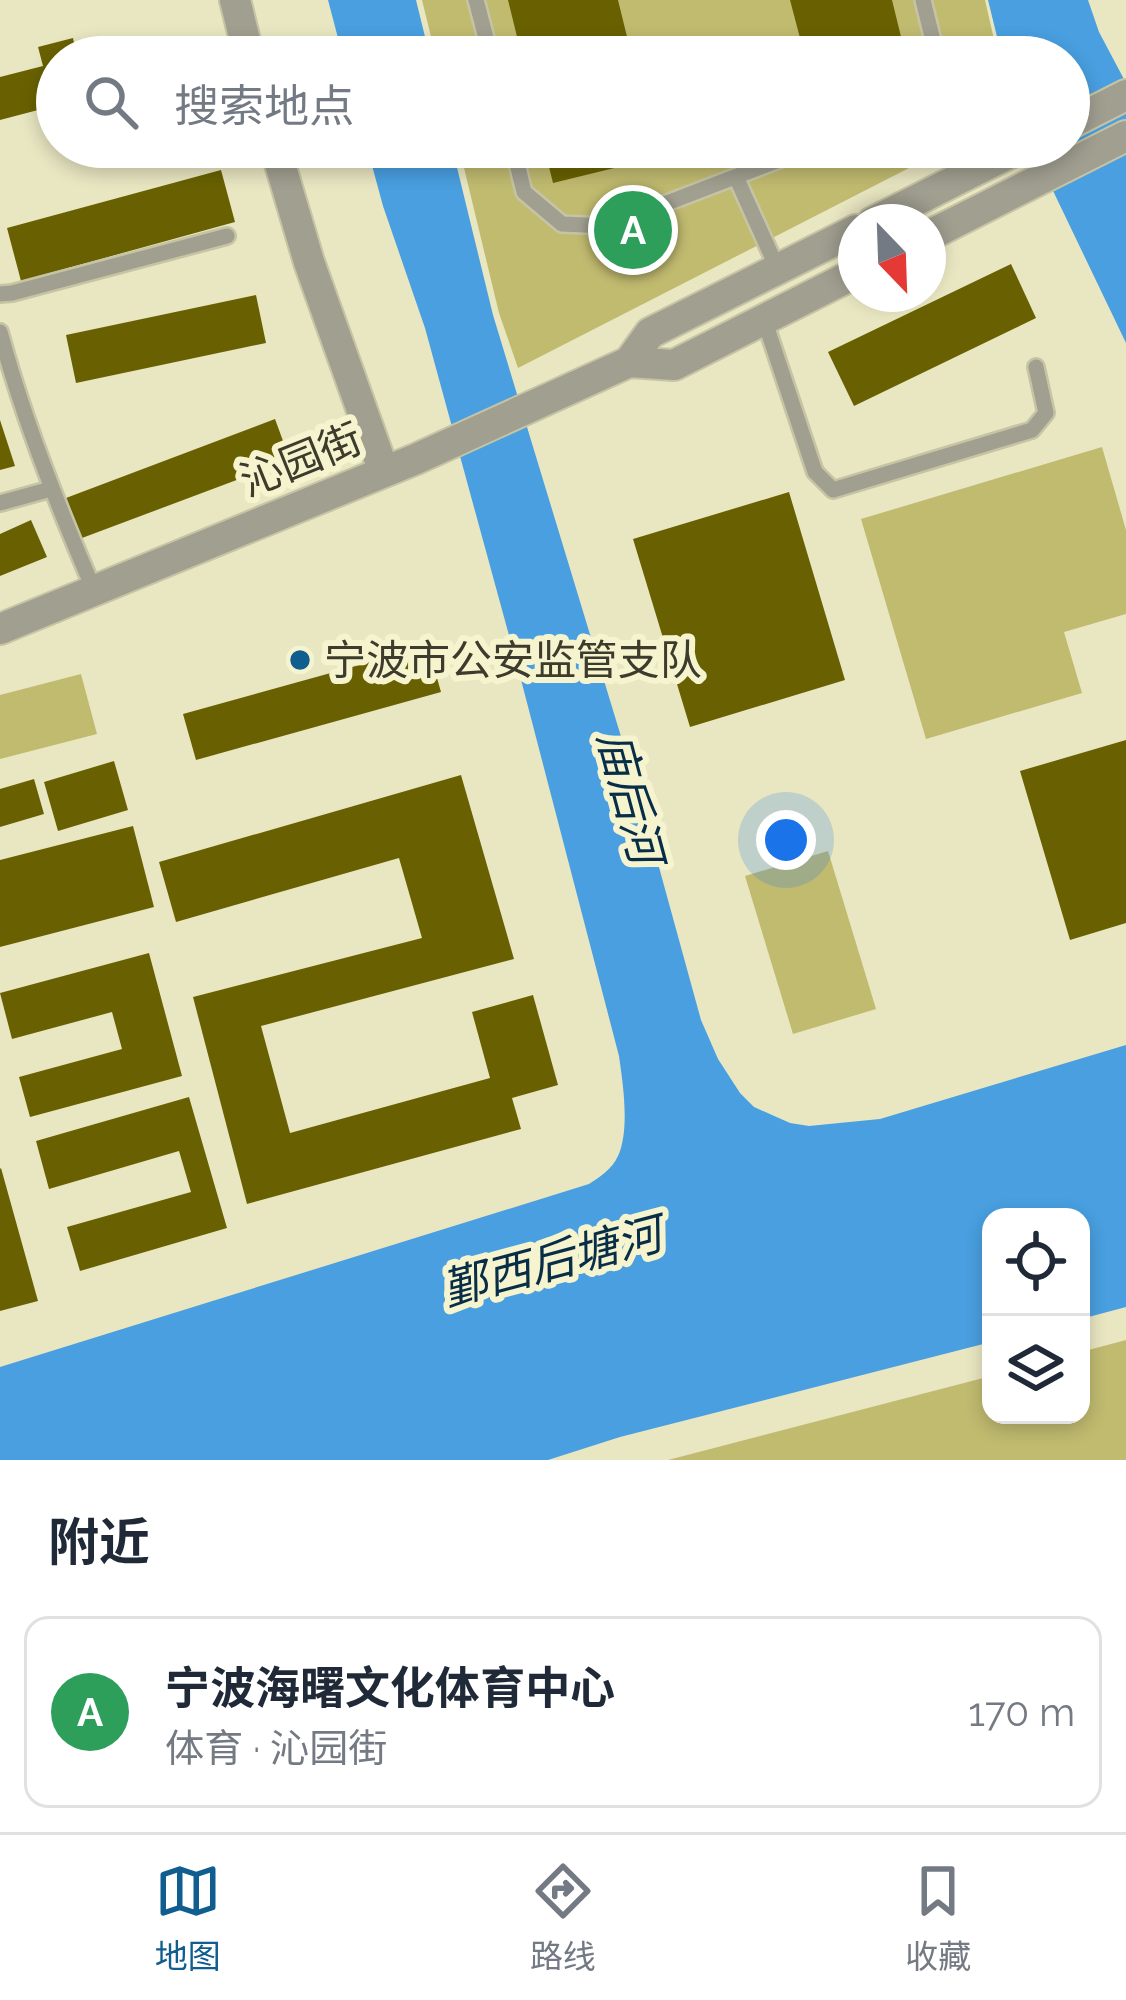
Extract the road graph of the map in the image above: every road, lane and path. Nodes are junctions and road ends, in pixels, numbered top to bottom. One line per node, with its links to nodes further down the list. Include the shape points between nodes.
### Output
1 (235, 0): 4 (street)
2 (476, 0): 5 (lane)
3 (923, 0): 6 (lane)
4 (244, 36)
5 (485, 36)
6 (932, 36)
7 (1126, 95): 8 (street)
8 (1090, 113)
9 (1126, 136): 10 (street)
10 (1090, 154)
11 (281, 168): 29 (street)
12 (518, 168): 16 (lane, via 524,192 562,224 608,226)
13 (759, 168): 16 (lane)
14 (980, 168): 17 (street)
15 (1063, 168): 18 (street)
16 (736, 177): 21 (lane)
17 (909, 204)
18 (946, 227)
19 (227, 236): 23 (lane)
20 (838, 239): 21 (street, 沁园街)
21 (778, 270): 26 (street, 沁园街, via 650,333)
22 (838, 282): 24 (street, 沁园街)
23 (0, 294)
24 (764, 319): 26 (street, 沁园街, via 674,365); 27 (lane, via 815,472 833,490 1032,430 1046,412)
25 (0, 332): 28 (lane)
26 (629, 362): 29 (street, 沁园街)
27 (1036, 367)
28 (8, 392): 30 (lane)
29 (383, 472): 32 (street, 沁园街)
30 (51, 490): 31 (lane); 32 (lane)
31 (0, 503)
32 (94, 590): 33 (street, 沁园街)
33 (0, 628)

